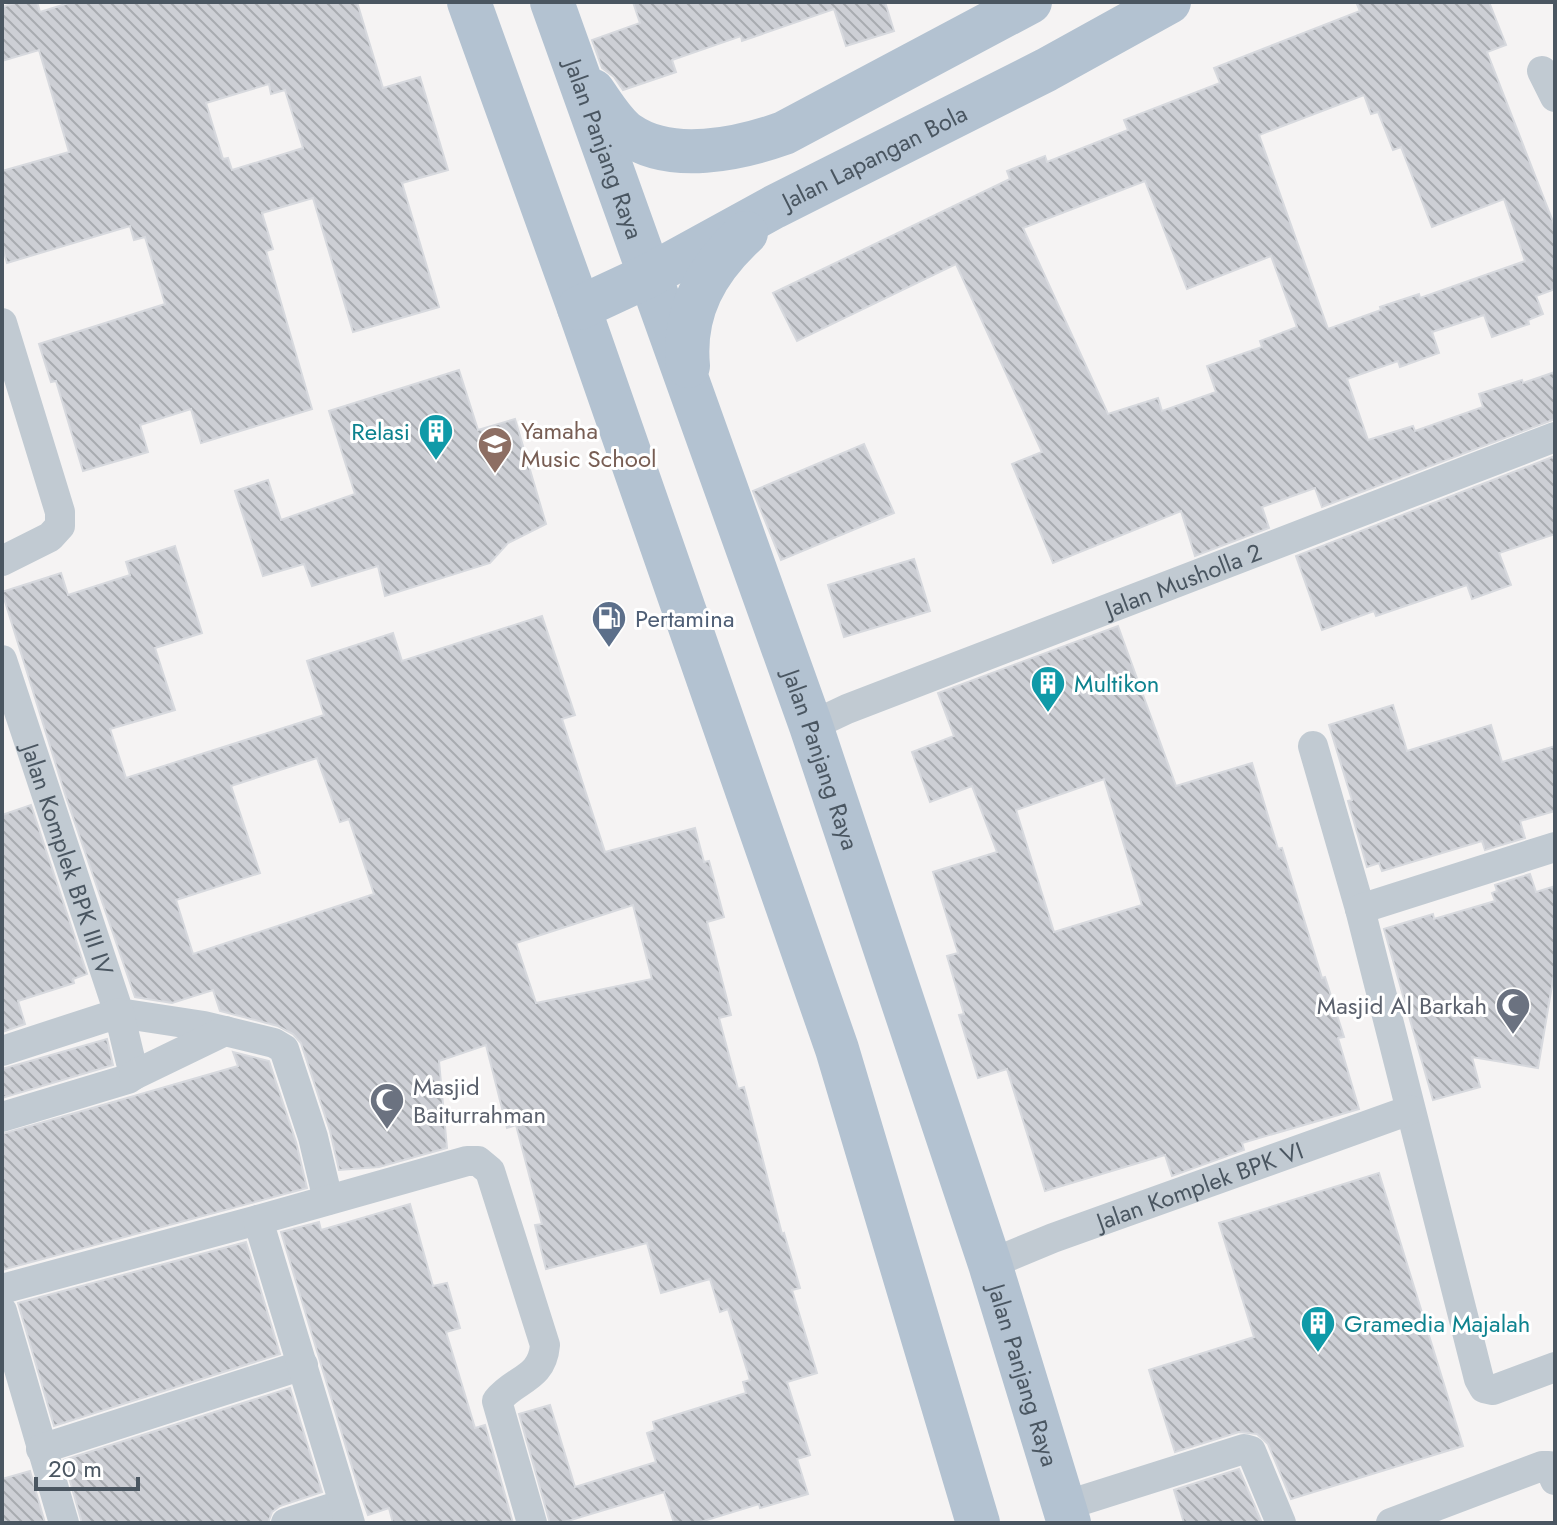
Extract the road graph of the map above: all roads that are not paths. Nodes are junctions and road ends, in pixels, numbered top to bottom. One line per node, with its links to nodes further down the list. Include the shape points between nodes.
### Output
1 (469, 2): 8 (main road)
2 (552, 2): 5 (main road, Jalan Panjang Raya)
3 (1030, 2): 5 (main road, via 784,133 724,149 686,152 627,133)
4 (1169, 2): 6 (main road, Jalan Lapangan Bola)
5 (573, 63): 7 (main road, Jalan Panjang Raya)
6 (774, 207): 7 (main road, Jalan Lapangan Bola); 12 (main road, via 728,249 700,294 686,342)
7 (650, 275): 8 (main road, Jalan Lapangan Bola); 10 (main road, Jalan Panjang Raya)
8 (579, 308): 11 (main road)
9 (2, 323): 14 (street, via 60,526 36,546)
10 (674, 342): 11 (main road, via 649,320 625,318 605,330); 12 (main road, Jalan Panjang Raya)
11 (596, 360): 40 (main road, via 837,1049)
12 (690, 385): 16 (main road, Jalan Panjang Raya)
13 (1555, 437): 16 (street, Jalan Musholla 2)
14 (2, 561)
15 (2, 660): 20 (street, Jalan Komplek BPK III IV)
16 (811, 726): 28 (main road, Jalan Panjang Raya)
17 (1313, 746): 19 (street)
18 (1555, 847): 19 (street)
19 (1360, 909): 24 (street)
20 (119, 1013): 21 (street); 22 (street); 23 (street, Jalan Komplek BPK III IV)
21 (225, 1031): 23 (street); 26 (street, via 284,1049)
22 (2, 1051)
23 (134, 1075): 25 (street)
24 (1410, 1110): 28 (street, Jalan Komplek BPK VI); 32 (street, via 1484,1388 1493,1390)
25 (2, 1117)
26 (328, 1200): 27 (street); 39 (street, via 467,1161 478,1161 490,1171 545,1345 538,1369 499,1397 496,1406)
27 (258, 1220): 29 (street); 31 (street)
28 (990, 1264): 36 (main road, Jalan Panjang Raya)
29 (2, 1289)
30 (2, 1311): 33 (street)
31 (303, 1365): 33 (street); 35 (street)
32 (1555, 1367)
33 (41, 1449): 37 (street)
34 (1555, 1480): 42 (street, via 1549,1466 1542,1466)
35 (347, 1514): 38 (street)
36 (1067, 1515): 41 (street, via 1244,1449 1251,1451)
37 (64, 1523)
38 (286, 1523)
39 (532, 1523)
40 (978, 1523)
41 (1281, 1523)
42 (1391, 1523)

